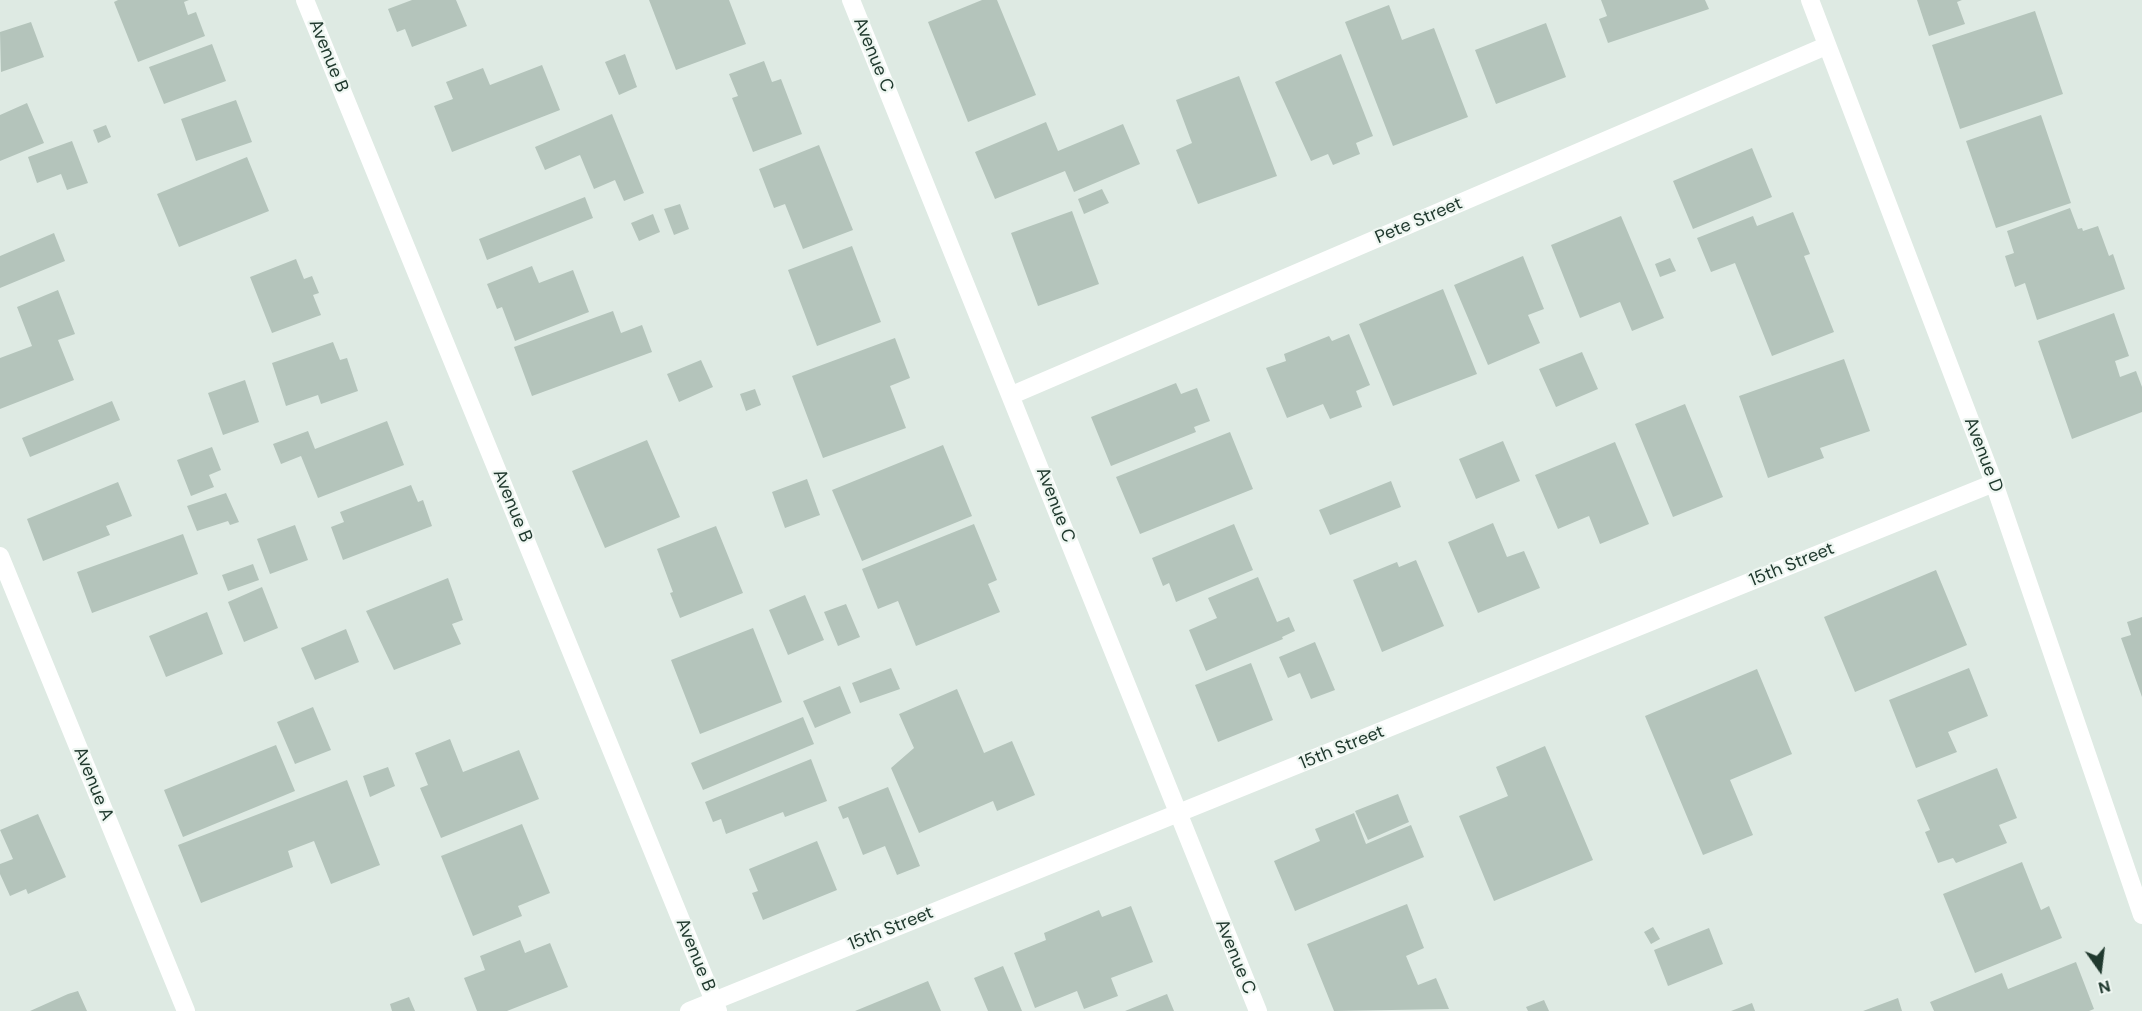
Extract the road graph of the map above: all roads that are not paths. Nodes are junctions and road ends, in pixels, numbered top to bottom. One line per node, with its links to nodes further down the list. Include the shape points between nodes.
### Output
1 (305, 0): 10 (street, Avenue B)
2 (851, 0): 5 (street, Avenue C)
3 (1810, 0): 4 (street, Avenue D)
4 (1826, 46): 5 (street, Pete Street); 6 (street, Avenue D)
5 (1012, 395): 8 (street, Avenue C)
6 (1994, 483): 8 (street, 15th Street); 9 (street, Avenue D)
7 (0, 556): 11 (street, Avenue A)
8 (1176, 815): 10 (street, 15th Street); 13 (street, Avenue C)
9 (2142, 915)
10 (716, 1006): 12 (street, 15th Street)
11 (186, 1011)
12 (689, 1011)
13 (1258, 1011)

